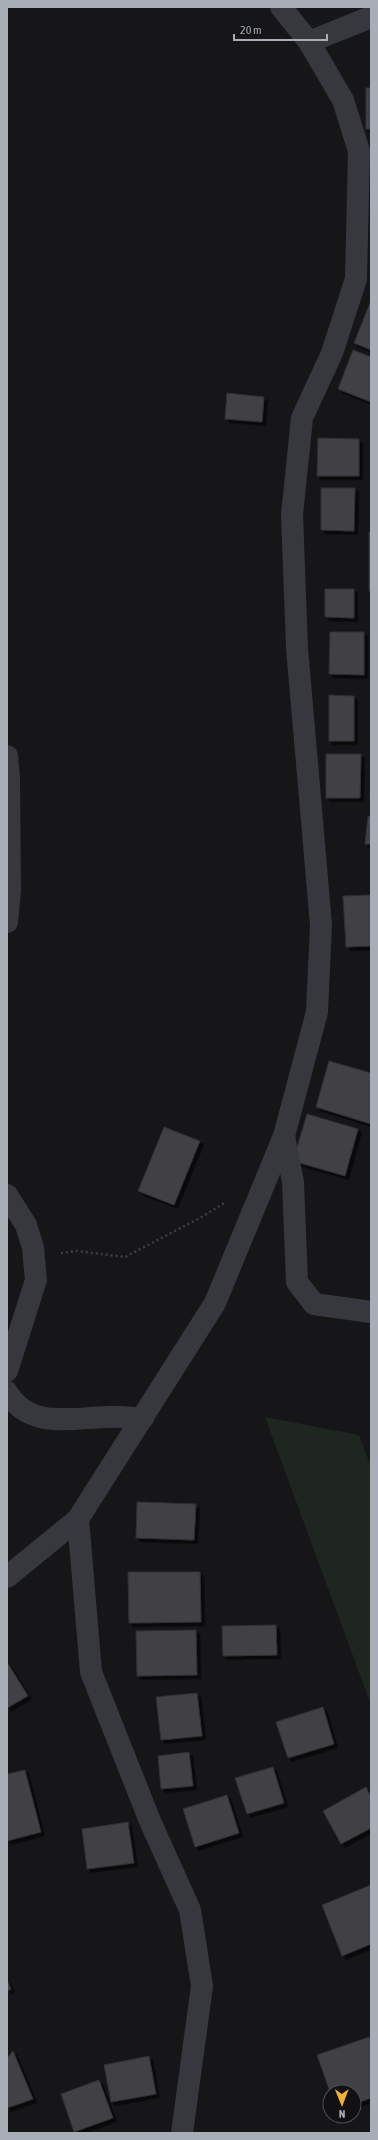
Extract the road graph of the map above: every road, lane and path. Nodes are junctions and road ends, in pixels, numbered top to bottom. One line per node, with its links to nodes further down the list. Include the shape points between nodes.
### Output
1 (281, 7): 3 (street)
2 (371, 17): 3 (street)
3 (309, 42): 6 (street, via 343,100 359,151 356,279 332,354 302,418 292,515 298,648 322,925 317,1012)
4 (7, 756): 5 (street, via 10,891)
5 (7, 922)
6 (284, 1136): 10 (street, via 293,1182 297,1282 314,1304); 13 (street, via 215,1303)
7 (7, 1195): 9 (street, via 26,1226 33,1248)
8 (230, 1200): 9 (path, via 124,1257 77,1251 57,1253 42,1268)
9 (36, 1280): 11 (street)
10 (371, 1312)
11 (7, 1372)
12 (7, 1392): 13 (street, via 14,1404 49,1419 70,1421 106,1417)
13 (143, 1418): 14 (street)
14 (78, 1519): 15 (street); 16 (street, via 91,1672 150,1821 190,1910 202,1986)
15 (7, 1577)
16 (182, 2133)

